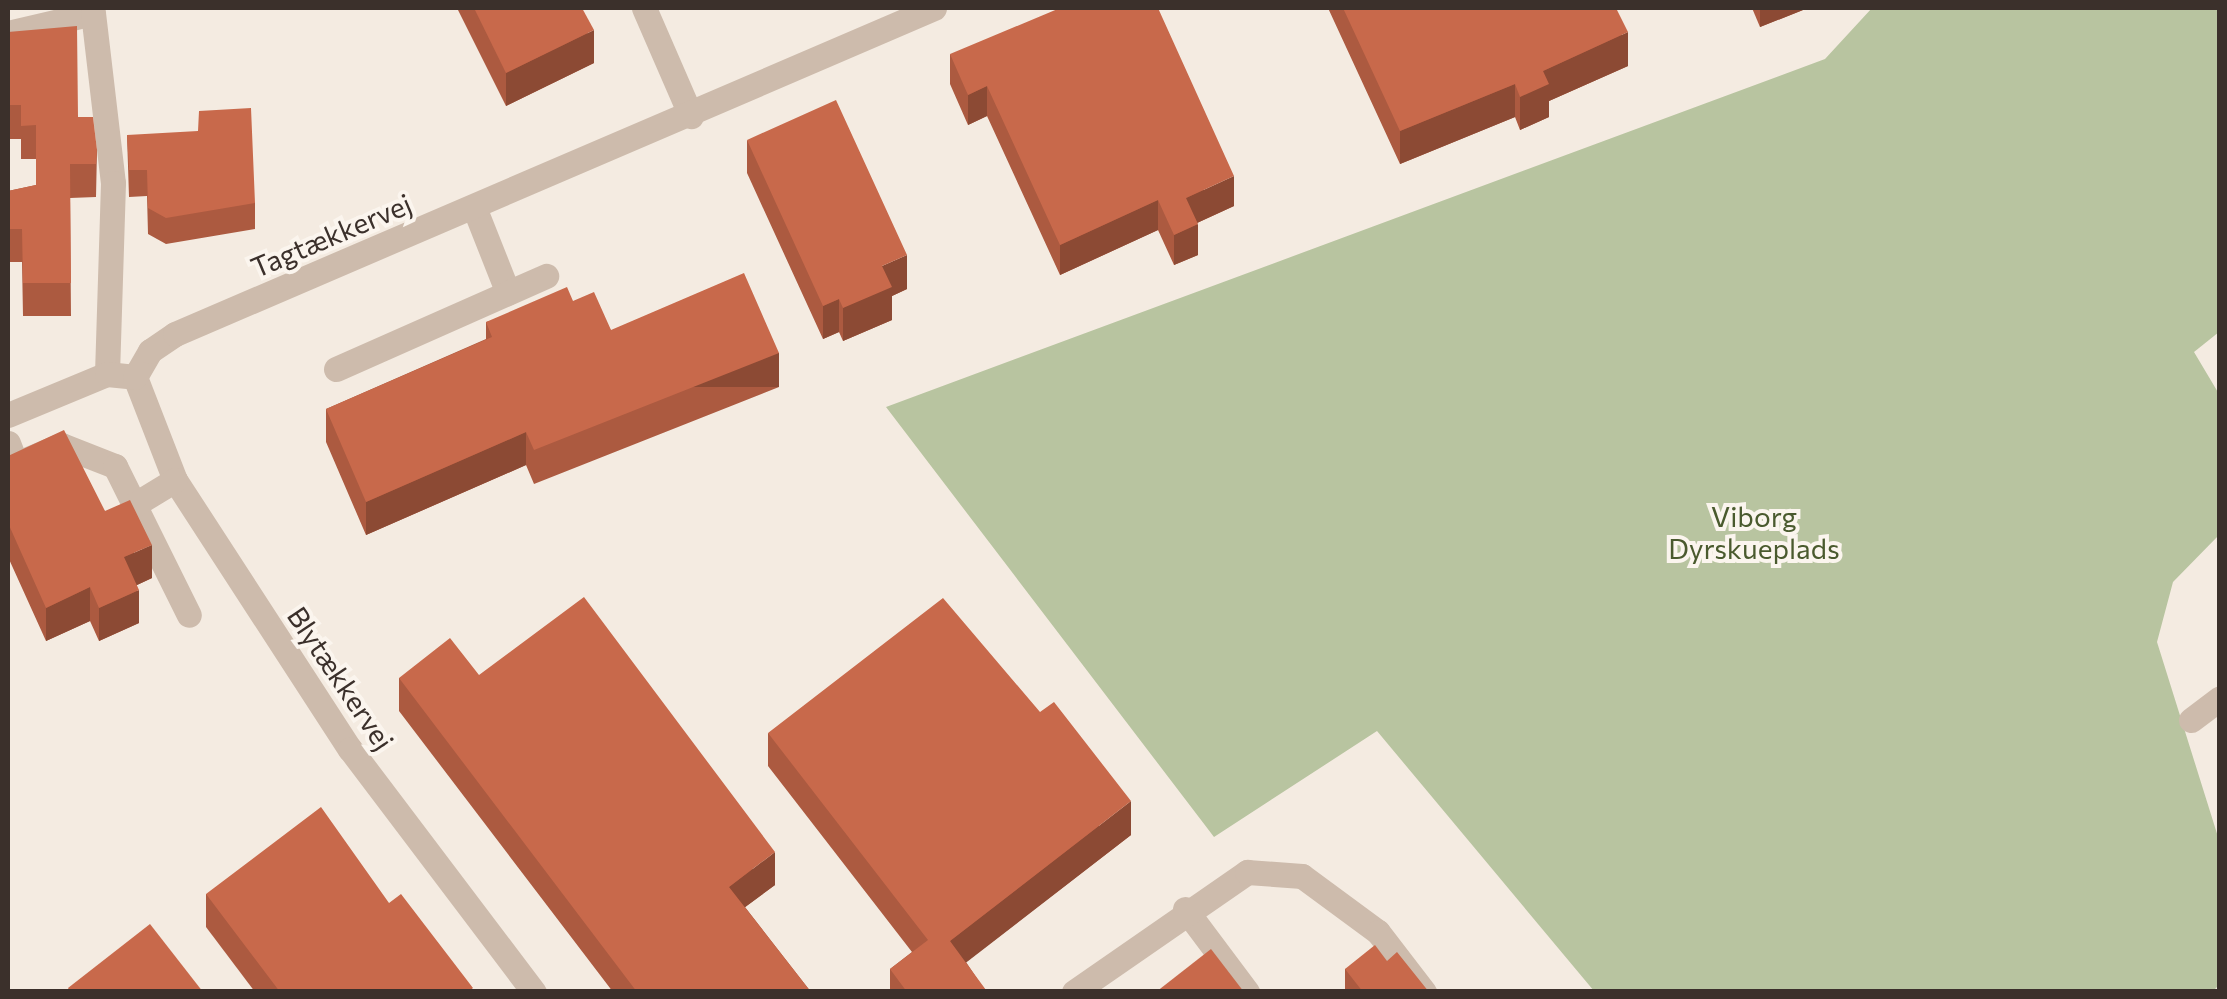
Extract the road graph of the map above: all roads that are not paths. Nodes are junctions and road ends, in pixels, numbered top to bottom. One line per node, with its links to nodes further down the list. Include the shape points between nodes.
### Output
1 (644, 8): 4 (street)
2 (934, 8): 4 (street, Tagtækkervej)
3 (8, 33): 9 (street, via 93,13 113,183)
4 (691, 116): 5 (street, Tagtækkervej)
5 (474, 207): 7 (street); 10 (street, Tagtækkervej, via 175,334)
6 (546, 276): 7 (street)
7 (508, 293): 8 (street)
8 (336, 369)
9 (106, 374): 10 (street); 11 (street)
10 (136, 376): 13 (street, Blytækkervej)
11 (8, 415)
12 (8, 443): 14 (street, via 16,464 61,444 115,466)
13 (175, 480): 14 (street); 19 (street, Blytækkervej, via 350,750)
14 (134, 505): 15 (street)
15 (188, 615)
16 (2220, 698): 17 (street)
17 (2191, 720)
18 (1177, 913): 20 (street); 21 (street); 22 (street, via 1246,872 1302,876 1378,932)
19 (534, 992)
20 (1074, 992)
21 (1247, 992)
22 (1424, 992)

